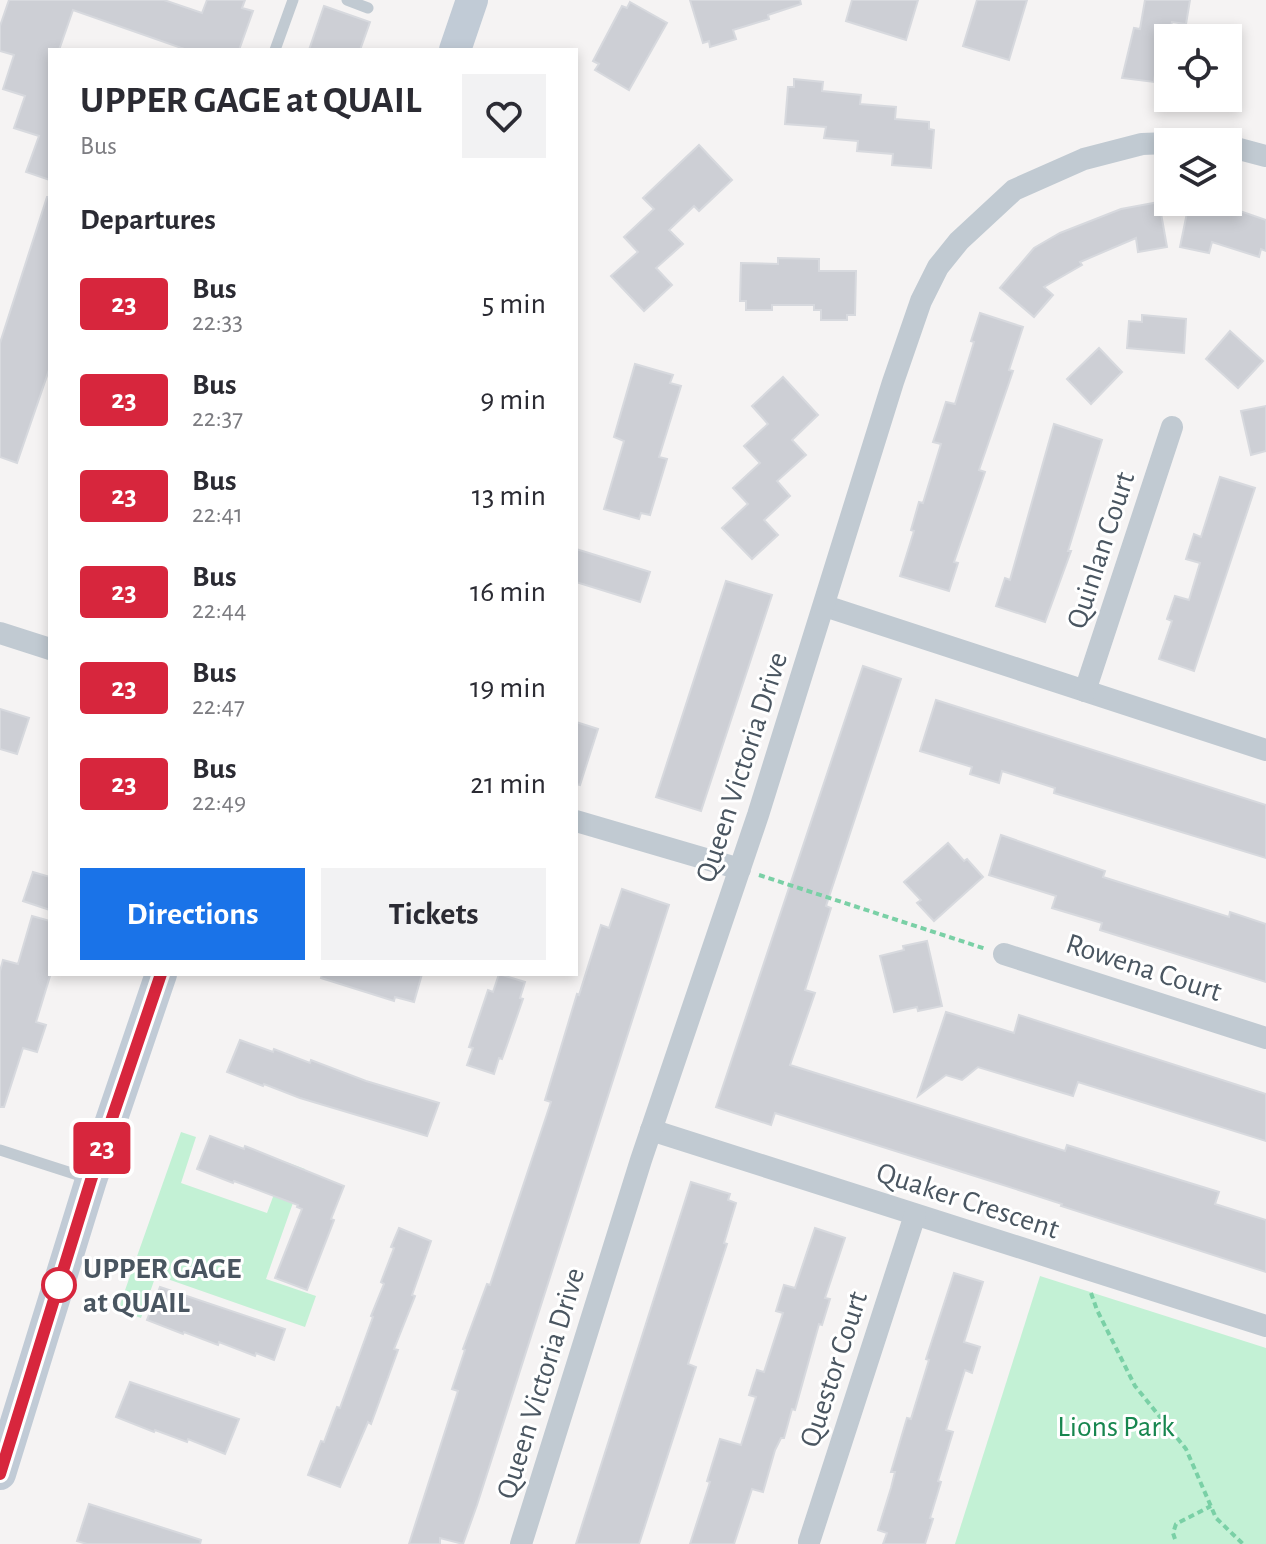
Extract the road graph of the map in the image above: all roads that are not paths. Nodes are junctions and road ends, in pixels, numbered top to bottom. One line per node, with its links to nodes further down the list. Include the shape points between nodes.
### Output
1 (293, 0): 5 (lane)
2 (347, 0): 4 (lane)
3 (472, 0): 6 (main road)
4 (368, 8)
5 (276, 48)
6 (456, 48)
7 (1154, 144): 11 (street, Queen Victoria Drive, via 1084,159 1014,190 938,267 914,318)
8 (1242, 150): 9 (street)
9 (1266, 156)
10 (1172, 427): 14 (street, Quinlan Court)
11 (825, 606): 14 (street); 17 (street, Queen Victoria Drive)
12 (0, 633): 13 (street)
13 (48, 648)
14 (1085, 691): 15 (street)
15 (1266, 750)
16 (578, 822): 17 (street)
17 (740, 869): 21 (street, Queen Victoria Drive)
18 (1004, 954): 20 (street, Rowena Court)
19 (160, 976): 23 (main road)
20 (1266, 1038)
21 (651, 1130): 24 (street, Quaker Crescent); 28 (street, Queen Victoria Drive)
22 (0, 1150): 23 (lane)
23 (91, 1180): 26 (main road)
24 (915, 1215): 25 (street, Quaker Crescent); 27 (street, Questor Court)
25 (1266, 1326)
26 (0, 1471)
27 (809, 1542)
28 (521, 1544)

